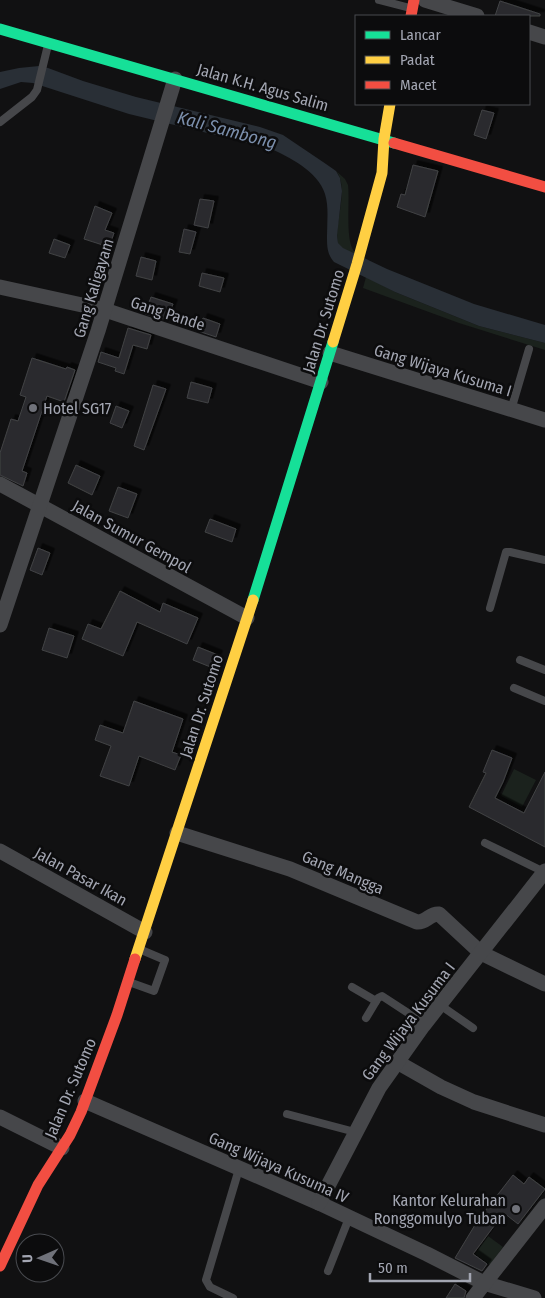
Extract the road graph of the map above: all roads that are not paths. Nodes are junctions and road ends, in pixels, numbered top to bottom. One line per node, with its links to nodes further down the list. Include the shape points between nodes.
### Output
1 (379, 0): 2 (lane)
2 (415, 6): 3 (street)
3 (471, 15)
4 (0, 28): 7 (main road, Jalan K.H. Agus Salim)
5 (530, 32): 6 (street)
6 (545, 38)
7 (49, 43): 8 (main road, Jalan K.H. Agus Salim); 10 (lane, via 38,88 32,97)
8 (175, 79): 11 (main road, Jalan K.H. Agus Salim); 14 (street, Gang Kaligayam)
9 (390, 105): 11 (main road, Jalan Dr. Sutomo)
10 (0, 122)
11 (384, 139): 12 (main road, Jalan K.H. Agus Salim); 16 (main road, Jalan Dr. Sutomo, via 382,173)
12 (545, 187)
13 (0, 286): 14 (street, Gang Pande)
14 (104, 310): 17 (street, Gang Pande); 21 (street, Gang Kaligayam)
15 (529, 349): 18 (lane)
16 (330, 353): 17 (main road, Jalan Dr. Sutomo); 18 (street, Gang Wijaya Kusuma I)
17 (321, 382): 24 (main road, Jalan Dr. Sutomo)
18 (511, 410): 19 (street, Gang Wijaya Kusuma I)
19 (545, 420)
20 (0, 484): 21 (street, Jalan Sumur Gempol)
21 (39, 505): 24 (street, Jalan Sumur Gempol); 25 (street, Gang Kaligayam)
22 (545, 560): 23 (lane, via 506,552)
23 (490, 608)
24 (247, 618): 30 (main road, Jalan Dr. Sutomo)
25 (0, 625)
26 (520, 660): 27 (lane)
27 (545, 670)
28 (514, 688): 29 (lane)
29 (545, 702)
30 (177, 834): 34 (main road, Jalan Dr. Sutomo); 36 (street, Gang Mangga, via 290,869 418,923 439,914)
31 (485, 842): 33 (lane)
32 (0, 851): 34 (street, Jalan Pasar Ikan)
33 (545, 872): 36 (street, Gang Wijaya Kusuma I)
34 (145, 932): 35 (main road, Jalan Dr. Sutomo)
35 (139, 950): 37 (main road, Jalan Dr. Sutomo); 37 (lane, via 165,960 157,984 154,992)
36 (481, 952): 38 (street); 41 (street, Gang Wijaya Kusuma I)
37 (128, 982): 46 (main road, Jalan Dr. Sutomo)
38 (545, 984)
39 (352, 987): 40 (lane)
40 (376, 1001): 42 (lane); 43 (lane, via 383,997)
41 (440, 1005): 43 (street, Gang Wijaya Kusuma I); 44 (lane)
42 (366, 1018)
43 (425, 1024): 45 (street, Gang Wijaya Kusuma I)
44 (473, 1028)
45 (397, 1062): 49 (street, via 468,1099); 50 (street, Gang Wijaya Kusuma I)
46 (85, 1101): 51 (main road, Jalan Dr. Sutomo); 52 (street, Gang Wijaya Kusuma IV)
47 (288, 1114): 50 (lane)
48 (0, 1117): 51 (street)
49 (545, 1125)
50 (355, 1132): 53 (street, Gang Wijaya Kusuma I)
51 (62, 1148): 56 (main road, Jalan Dr. Sutomo, via 38,1186)
52 (239, 1169): 53 (street, Gang Wijaya Kusuma IV); 59 (lane, via 206,1280 210,1286)
53 (319, 1204): 55 (street, Gang Wijaya Kusuma IV)
54 (545, 1206): 58 (street)
55 (350, 1218): 57 (lane); 58 (street, Gang Wijaya Kusuma IV)
56 (0, 1266)
57 (328, 1271)
58 (484, 1283): 60 (street); 61 (street, Gang Wijaya Kusuma IV)
59 (233, 1298)
60 (473, 1298)
61 (534, 1298)

